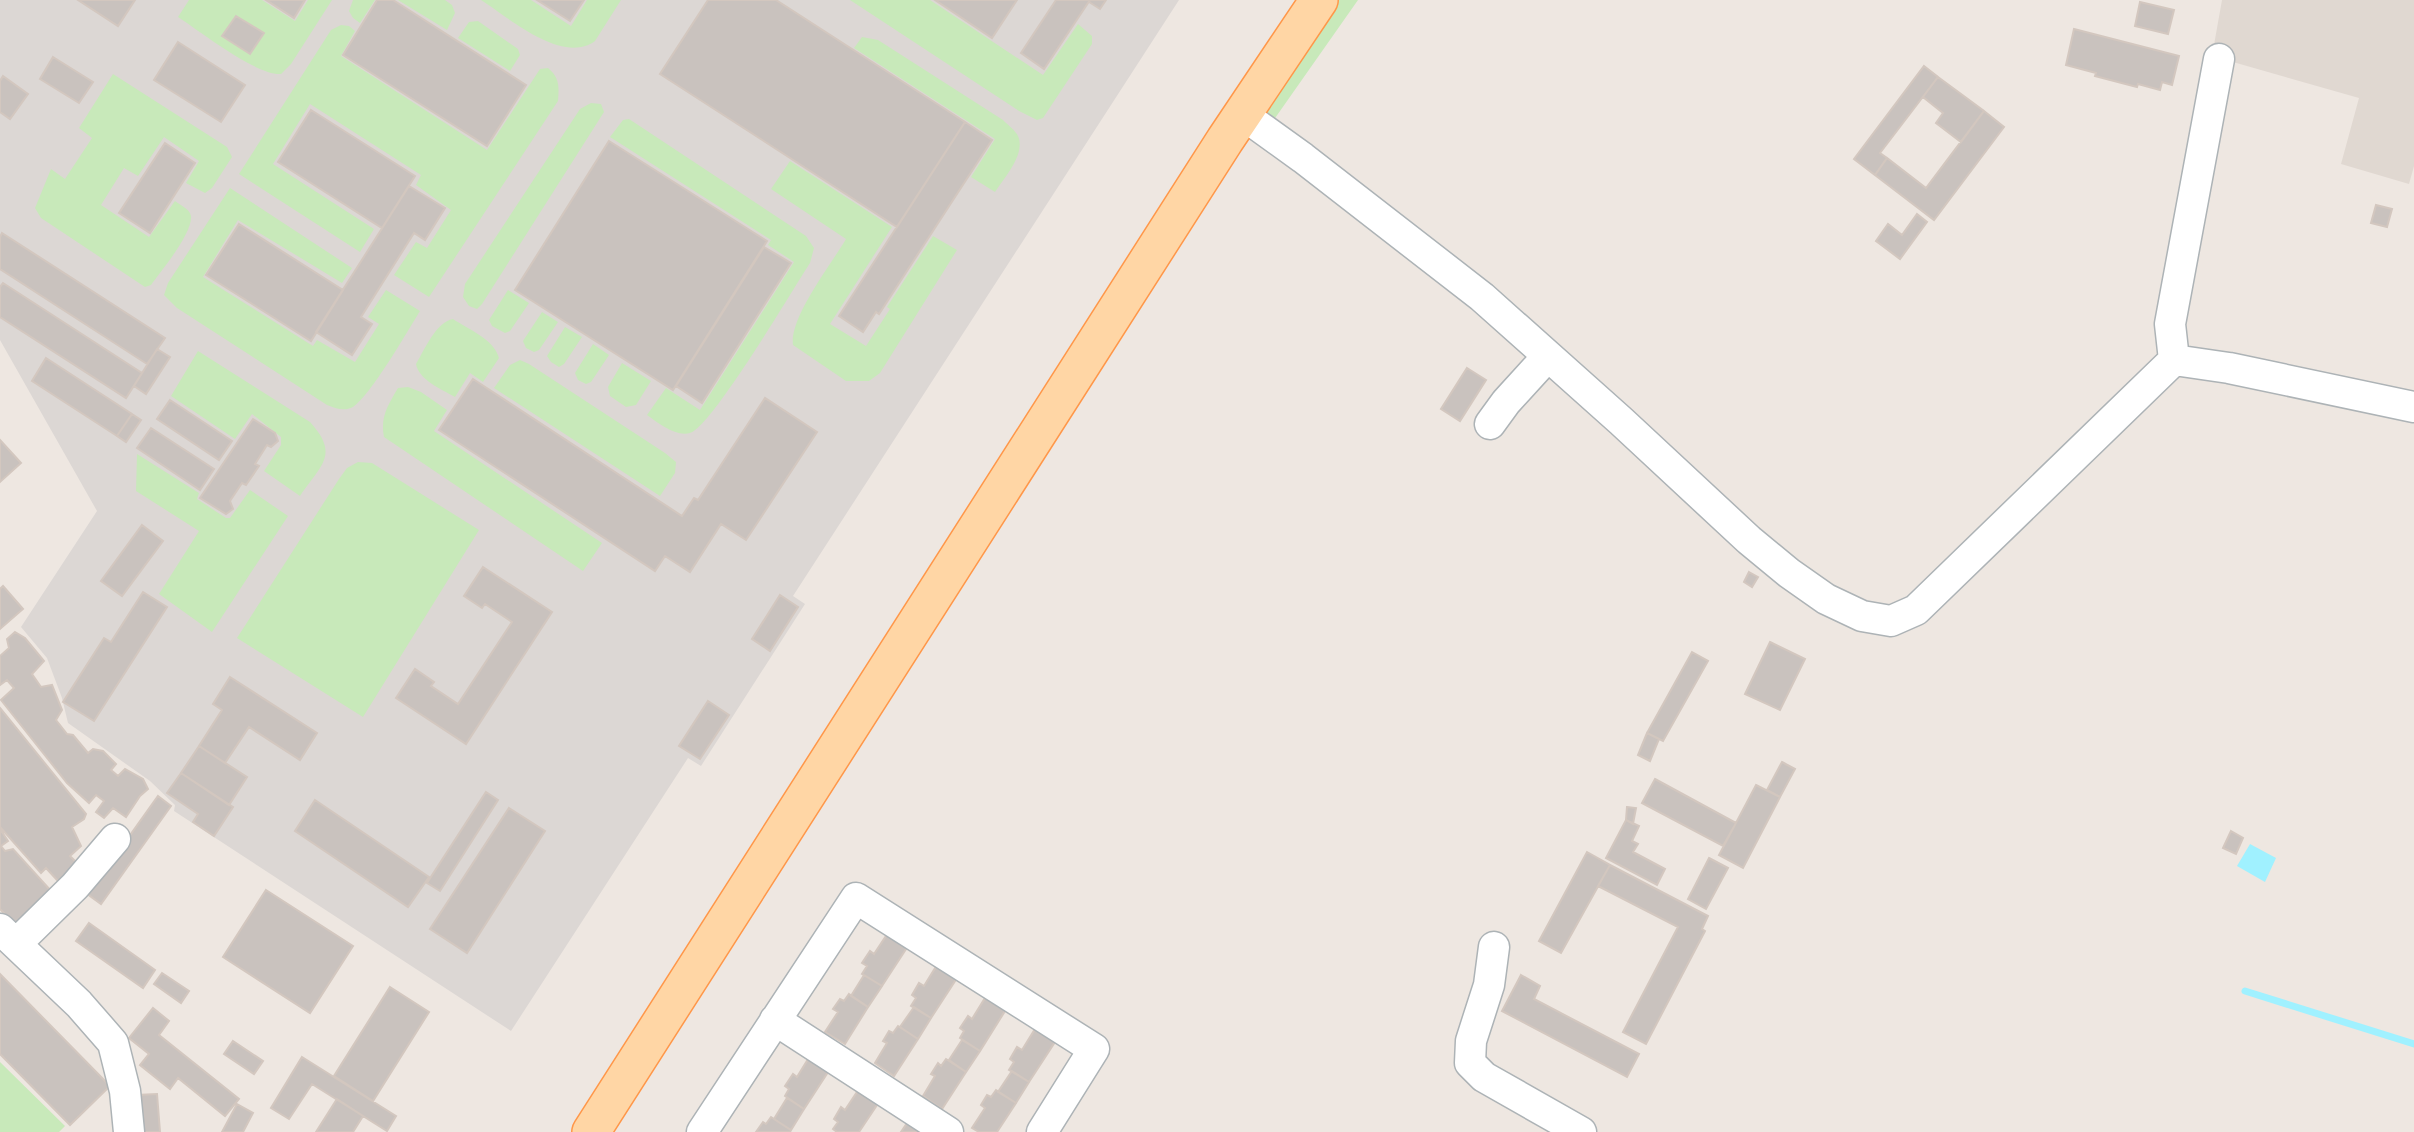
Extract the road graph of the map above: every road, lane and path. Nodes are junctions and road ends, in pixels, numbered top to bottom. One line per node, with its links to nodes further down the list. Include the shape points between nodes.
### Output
1 (1319, 0): 3 (main road)
2 (2219, 59): 5 (street, via 2169,324)
3 (1242, 114): 4 (street, via 1482,297); 13 (main road)
4 (1549, 356): 5 (street, via 1789,573 1826,599 1862,616 1891,621 1916,611 1936,593); 7 (street)
5 (2174, 360): 6 (street)
6 (2414, 407)
7 (1490, 424)
8 (115, 839): 9 (street, via 75,886)
9 (8, 936): 12 (street, via 113,1043)
10 (1494, 947): 17 (street, via 1470,1063 1484,1077)
11 (775, 1020): 14 (street); 15 (street); 16 (street, via 856,898 1094,1049)
12 (129, 1132)
13 (591, 1132)
14 (702, 1132)
15 (948, 1132)
16 (1042, 1132)
17 (1581, 1132)

